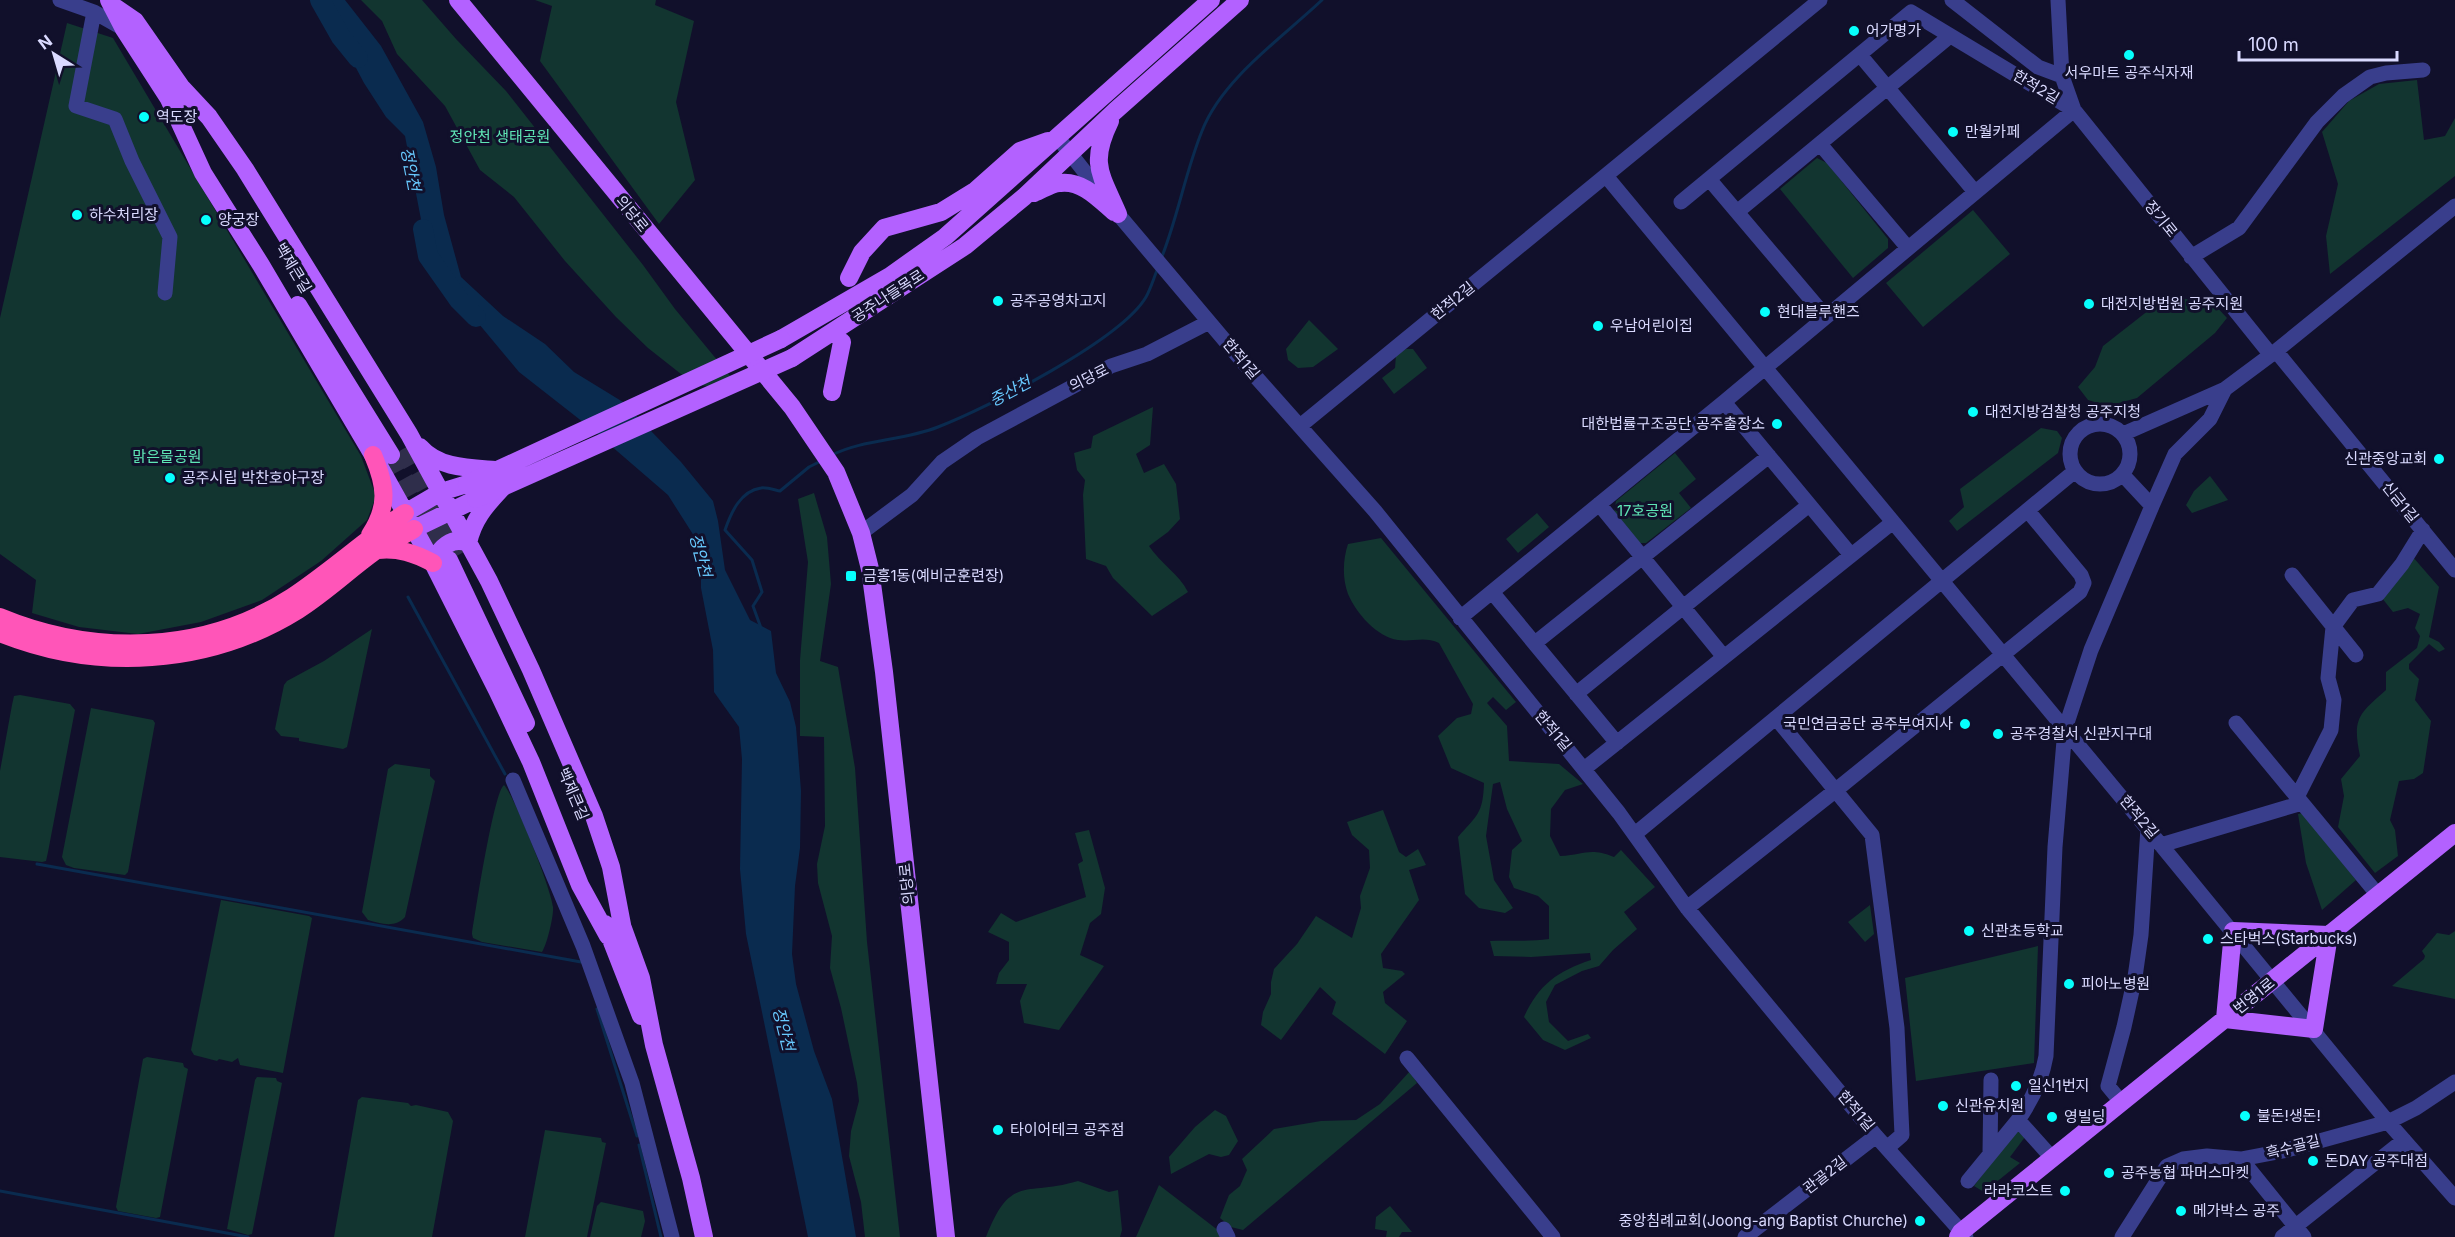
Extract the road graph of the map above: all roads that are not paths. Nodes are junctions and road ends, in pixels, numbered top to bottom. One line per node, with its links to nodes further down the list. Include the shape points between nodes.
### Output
1 (60, 0): 9 (street)
2 (458, 0): 60 (main road, 의당로, via 807,427 836,472)
3 (1211, 0): 19 (main road, 공주나들목로)
4 (1240, 0): 18 (main road, 공주나들목로)
5 (1820, 0): 22 (street, 한적2길)
6 (1952, 0): 14 (street, via 2038,68)
7 (2058, 0): 14 (street, 장기로)
8 (112, 3): 10 (main road, 백제큰길); 16 (main road, 백제큰길, via 135,21)
9 (94, 12): 10 (street); 33 (street, via 76,106 115,119 170,237)
10 (124, 29): 16 (main road, 백제큰길)
11 (1950, 36): 12 (street, 한적2길, via 1911,12); 15 (street); 17 (street, 한적2길)
12 (1860, 55): 15 (street); 23 (street, 한적2길)
13 (2423, 70): 31 (street, via 2370,77 2349,91 2318,122 2239,228)
14 (2062, 76): 17 (street, 장기로)
15 (1888, 88): 20 (street); 24 (street)
16 (175, 93): 44 (main road, 백제큰길, via 204,120); 44 (main road, via 203,173 261,265)
17 (2073, 110): 24 (street, 한적2길); 31 (street, 장기로)
18 (1115, 111): 21 (main road, 공주나들목로); 29 (main road, via 1097,159)
19 (1058, 138): 21 (street, 한적1길); 32 (main road, via 1020,151 975,191 941,212 884,228 862,252); 46 (main road, 공주나들목로, bridge, via 945,237 890,276 781,339)
20 (1820, 144): 28 (street); 30 (street)
21 (1070, 153): 25 (main road, 공주나들목로); 29 (street, 한적1길)
22 (1606, 176): 38 (street, 한적2길); 42 (street, 한적2길)
23 (1709, 179): 26 (street, 한적2길); 28 (street)
24 (1975, 192): 30 (street, 한적2길)
25 (1024, 197): 29 (main road, via 1058,182 1072,183); 50 (main road, 공주나들목로, bridge, via 965,246 792,358)
26 (1681, 202)
27 (2455, 206): 37 (street)
28 (1737, 212): 34 (street)
29 (1118, 214): 35 (street, 한적1길)
30 (1908, 249): 34 (street, 한적2길)
31 (2191, 257): 37 (street, 장기로)
32 (849, 278)
33 (165, 293)
34 (1826, 317): 38 (street, 한적2길)
35 (1209, 322): 42 (street, 한적1길); 60 (street, 의당로, via 1147,354 1111,366 977,438 942,462 912,495)
36 (842, 342): 40 (main road)
37 (2273, 353): 39 (street); 59 (street, 신금1길)
38 (1766, 367): 41 (street, 한적2길); 57 (street, 한적2길)
39 (2224, 389): 43 (street); 53 (street, via 2210,419 2175,454)
40 (832, 392)
41 (1724, 402): 45 (street); 51 (street, 한적2길)
42 (1300, 426): 71 (street, 한적1길)
43 (2123, 434): 47 (street, via 2099,424 2082,430 2071,445); 48 (street, via 2131,453)
44 (394, 448): 46 (main road, via 458,468); 49 (main road); 56 (main road); 61 (highway, via 382,477 385,497)
45 (1769, 456): 52 (street); 64 (street)
46 (495, 470): 50 (main road, 공주나들목로, bridge)
47 (2075, 471): 48 (street, via 2090,483 2100,485); 55 (street)
48 (2122, 475): 53 (street)
49 (441, 492): 50 (main road); 54 (main road); 56 (main road)
50 (475, 498): 54 (main road); 62 (main road, via 472,527)
51 (1599, 504): 64 (street); 68 (street, 한적2길)
52 (1809, 505): 63 (street); 69 (street)
53 (2152, 506): 81 (street, via 2091,650)
54 (451, 511): 58 (main road); 62 (main road)
55 (2028, 511): 67 (street); 75 (street, via 2084,583 2080,592)
56 (405, 513): 58 (main road); 61 (highway)
57 (1893, 522): 63 (street); 67 (street, 한적2길)
58 (414, 530): 61 (highway); 62 (main road)
59 (2423, 530): 65 (street, 신금1길); 72 (street, via 2378,594 2353,600)
60 (861, 533): 118 (main road, 의당로, via 870,569 884,672)
61 (372, 545): 62 (highway); 70 (highway, via 251,618 183,639 105,644 68,639); 73 (highway, via 299,609 257,632 185,653 137,660 104,658 66,653)
62 (453, 555): 94 (main road, 백제큰길, via 565,774 593,842); 94 (main road, via 497,690 531,762 580,885)
63 (1851, 555): 77 (street)
64 (1643, 557): 69 (street); 74 (street)
65 (2455, 570)
66 (2292, 574): 72 (street)
67 (1942, 581): 75 (street, 한적2길); 79 (street)
68 (1492, 592): 71 (street, 한적2길); 74 (street)
69 (1683, 607): 77 (street); 78 (street)
70 (0, 617)
71 (1460, 618): 83 (street, 한적1길)
72 (2333, 627): 76 (street); 86 (street, via 2328,678 2334,700 2333,723)
73 (0, 633)
74 (1535, 643): 78 (street)
75 (2004, 655): 81 (street, 한적2길); 85 (street)
76 (2355, 656)
77 (1724, 657): 82 (street)
78 (1576, 694): 82 (street)
79 (1776, 718): 85 (street); 89 (street)
80 (2236, 723): 86 (street)
81 (2065, 729): 87 (street, 한적2길); 105 (street, via 2055,847 2046,1056 2037,1089)
82 (1617, 743): 83 (street)
83 (1584, 769): 89 (street, 한적1길)
84 (513, 780): 116 (street, via 583,946 632,1083)
85 (1836, 790): 92 (street); 108 (street, 한적1길, via 1872,835 1883,907 1897,1028 1902,1135)
86 (2299, 800): 90 (street); 91 (street)
87 (2148, 828): 90 (street, 한적2길); 102 (street, via 2135,977 2108,1086)
88 (2455, 833): 91 (main road, 번영1로)
89 (1635, 834): 92 (street, 한적1길)
90 (2162, 844): 93 (street, 한적2길)
91 (2378, 896): 95 (main road, 번영1로)
92 (1687, 908): 106 (street, 한적1길)
93 (2233, 931): 95 (main road); 96 (street, 한적2길); 97 (main road)
94 (616, 933): 117 (main road, 백제큰길, via 641,978 654,1045)
95 (2329, 935): 96 (main road, 번영1로); 98 (main road)
96 (2273, 980): 97 (main road, 번영1로); 98 (street, 한적2길)
97 (2225, 1019): 98 (main road); 102 (main road, 번영1로)
98 (2314, 1029): 104 (street, 한적2길)
99 (1407, 1058): 119 (street)
100 (1991, 1080): 103 (street)
101 (2455, 1082): 104 (street, 흑수골길)
102 (2122, 1103): 110 (main road, 번영1로)
103 (1990, 1116): 105 (street); 109 (street)
104 (2388, 1122): 107 (street, 한적2길); 111 (street, 흑수골길)
105 (2015, 1123): 109 (street); 110 (street)
106 (1876, 1136): 108 (street, 한적1길); 120 (street, 관골2길)
107 (2404, 1140): 113 (street, 한적2길); 114 (street)
108 (1887, 1148): 115 (street, 한적1길)
109 (1990, 1154): 112 (street)
110 (2053, 1159): 115 (main road, 번영1로)
111 (2241, 1159): 114 (street); 121 (street, 흑수골길, via 2207,1156 2167,1166)
112 (1968, 1181)
113 (2455, 1198)
114 (2300, 1232): 122 (street)
115 (1962, 1235)
116 (672, 1237)
117 (704, 1237)
118 (946, 1237)
119 (1553, 1237)
120 (1745, 1237)
121 (2122, 1237)
122 (2282, 1237)

